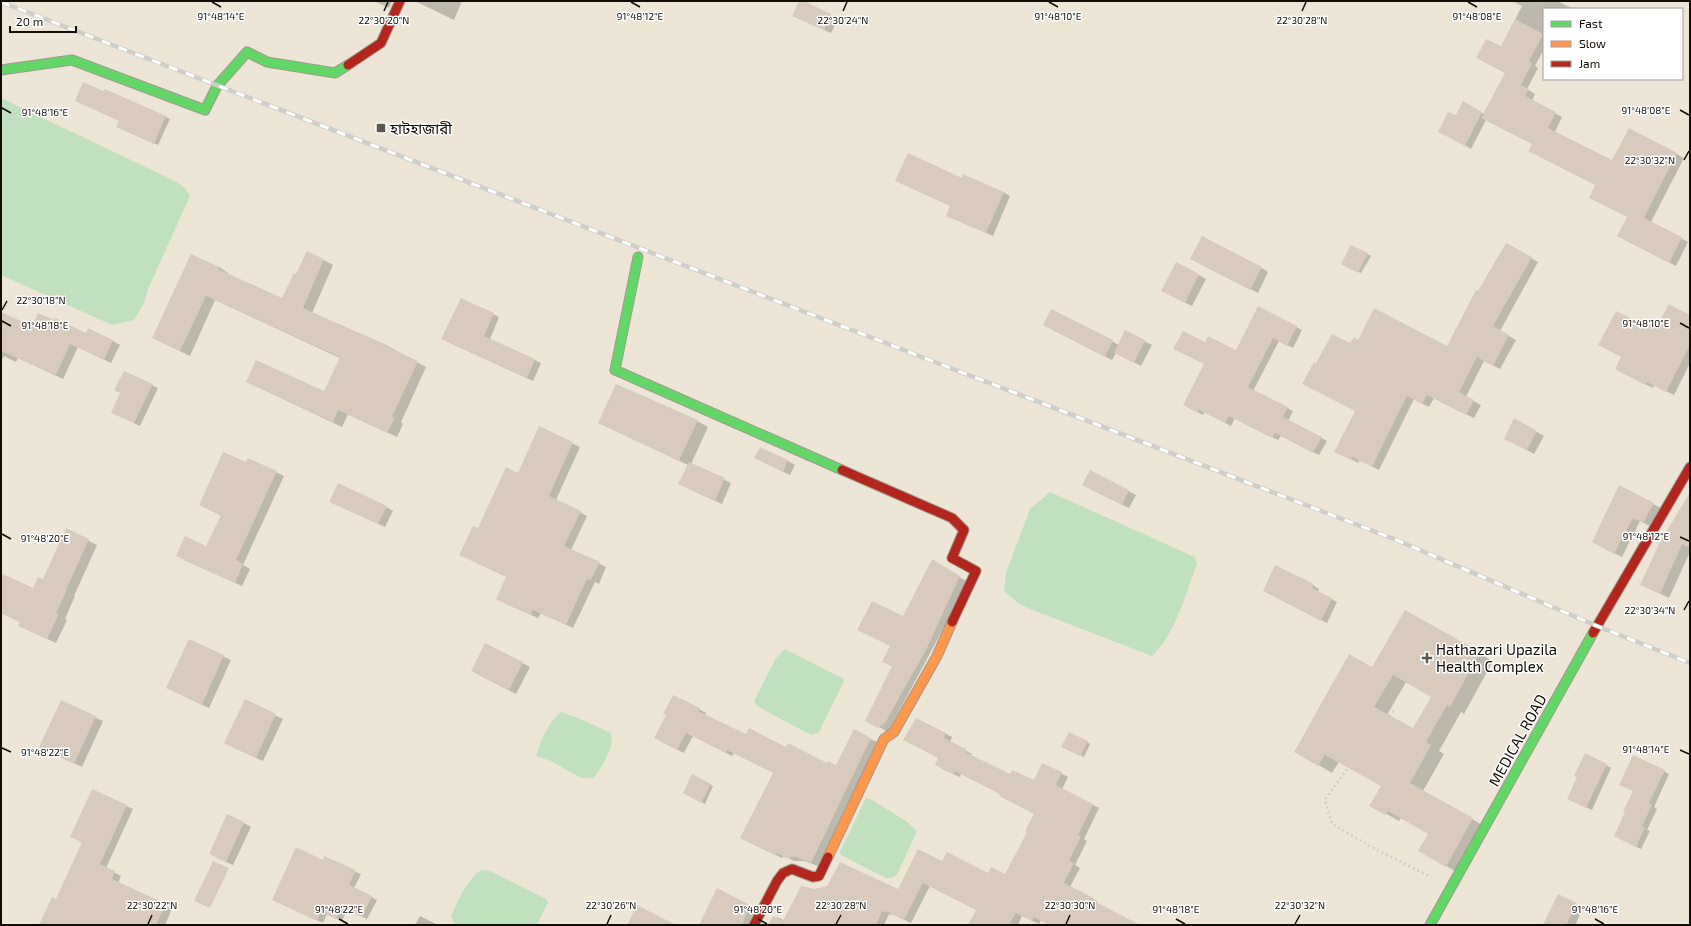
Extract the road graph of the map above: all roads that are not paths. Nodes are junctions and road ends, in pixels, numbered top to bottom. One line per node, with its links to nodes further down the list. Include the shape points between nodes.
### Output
1 (400, 1): 2 (street, via 381,43 335,73 267,62 247,52 217,86 205,110 72,60)
2 (1, 70)
3 (638, 257): 5 (street, via 615,370 952,518 964,530 952,558 976,571 933,663 894,732 884,739 819,876 813,877 792,869 783,873)
4 (1690, 467): 6 (street, MEDICAL ROAD, via 1597,626)
5 (754, 925)
6 (1430, 925)

